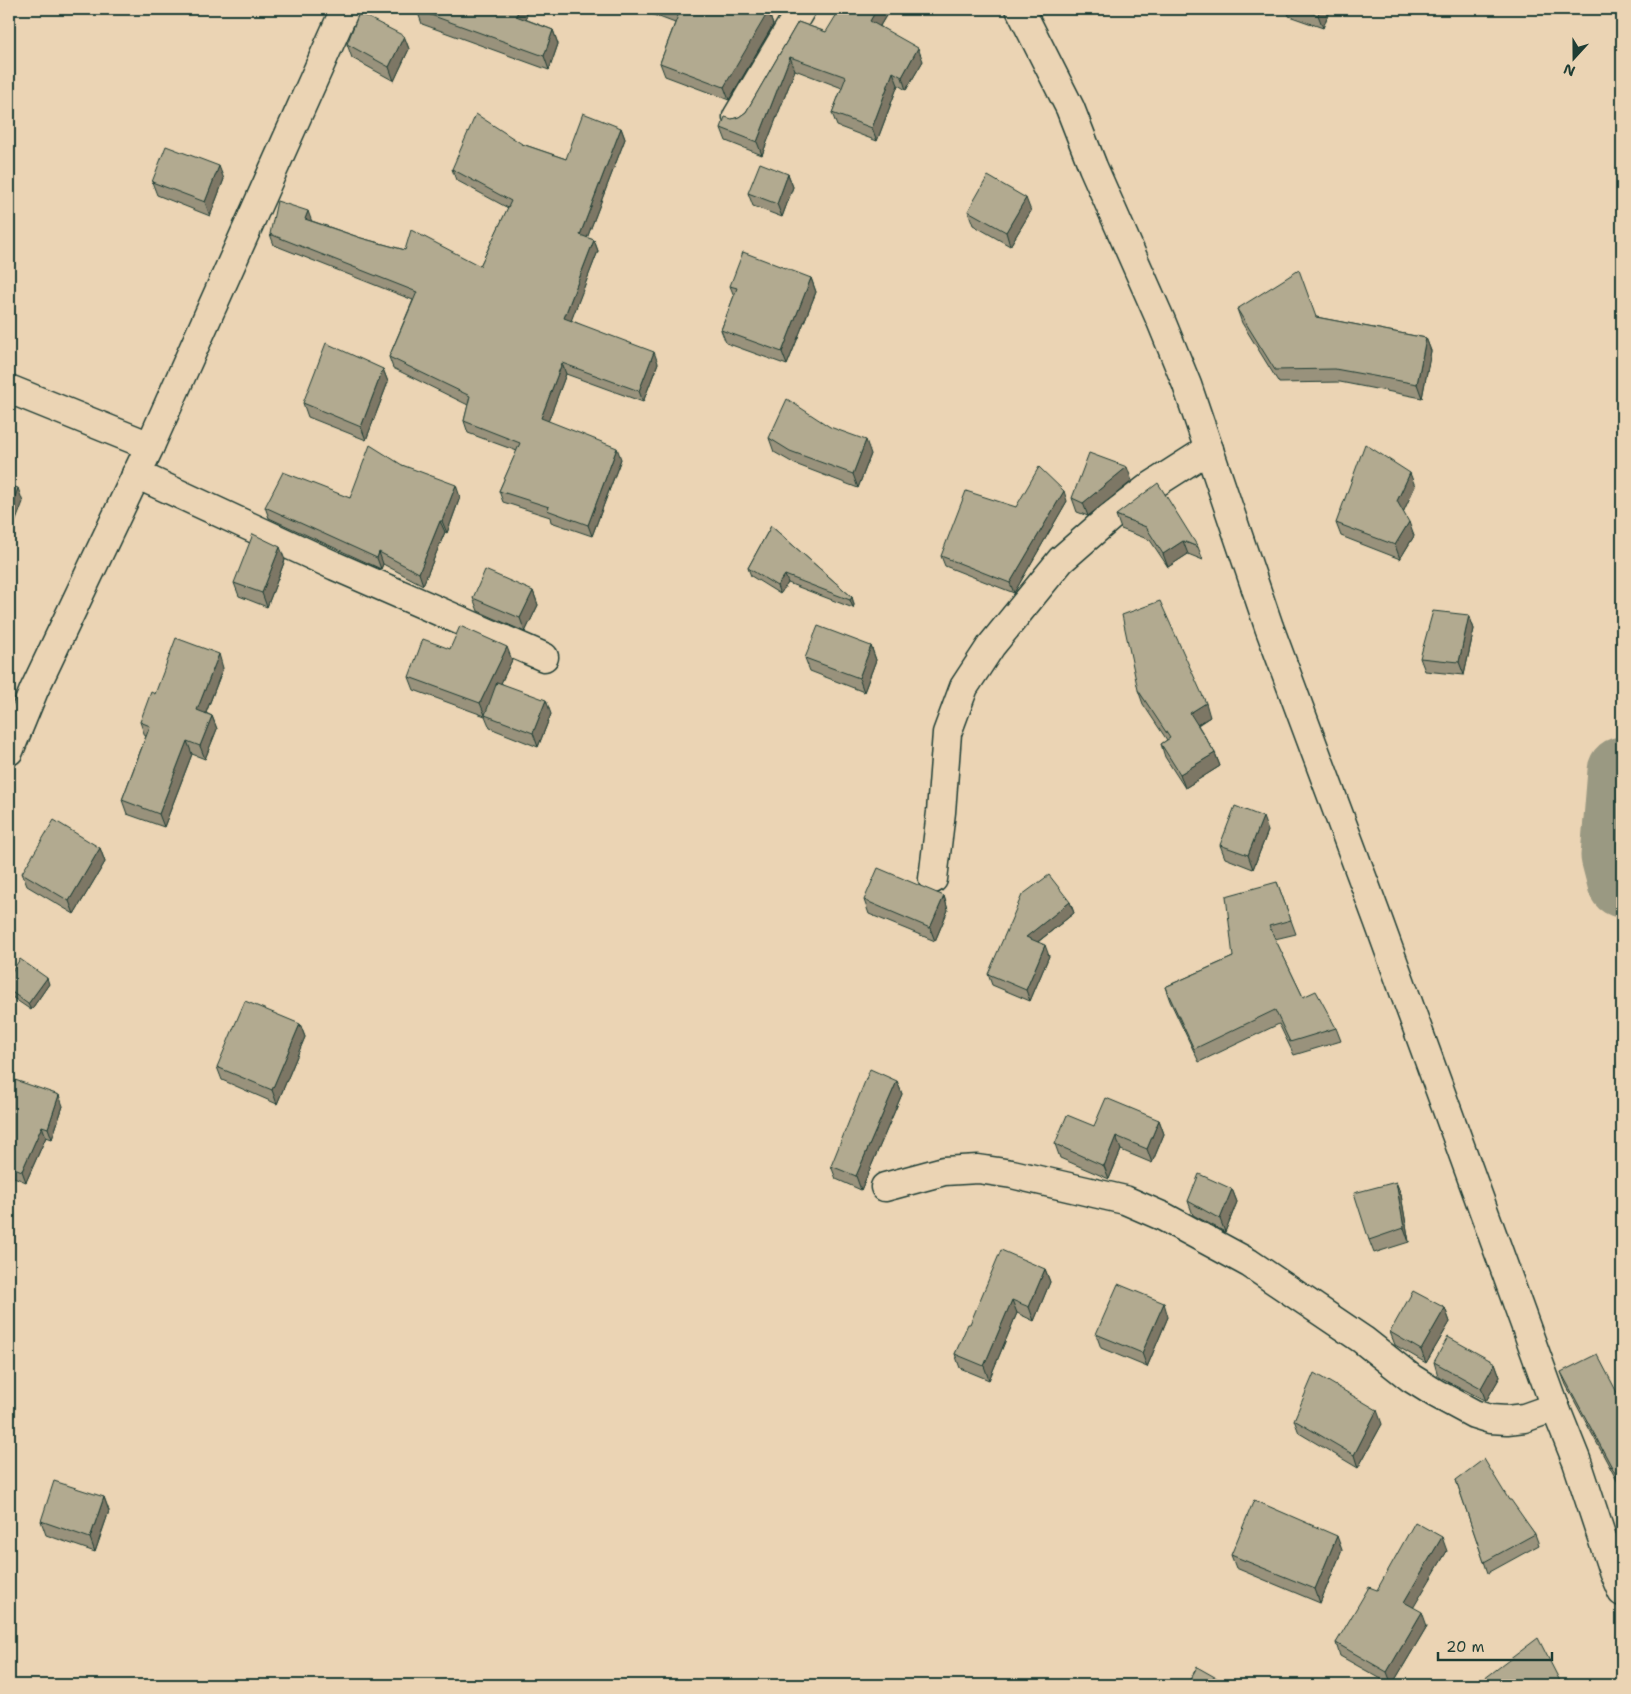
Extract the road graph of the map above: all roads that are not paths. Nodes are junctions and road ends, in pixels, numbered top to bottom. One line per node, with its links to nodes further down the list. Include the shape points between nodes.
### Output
1 (345, 9): 6 (street)
2 (801, 9): 4 (street)
3 (1020, 9): 7 (street, via 1070,108 1161,321)
4 (737, 117)
5 (9, 389): 6 (street)
6 (150, 446): 8 (street)
7 (1209, 449): 11 (street, via 1148,488 1060,560 991,646 964,688 948,733); 13 (street, via 1269,627)
8 (136, 474): 9 (street, via 335,566); 10 (street, via 34,690)
9 (544, 657)
10 (9, 751)
11 (933, 879)
12 (885, 1187): 13 (street, via 944,1171 978,1169 1125,1200 1164,1217 1249,1263 1363,1340 1411,1378 1474,1414 1507,1420 1524,1418)
13 (1555, 1407): 14 (street)
14 (1622, 1592)

